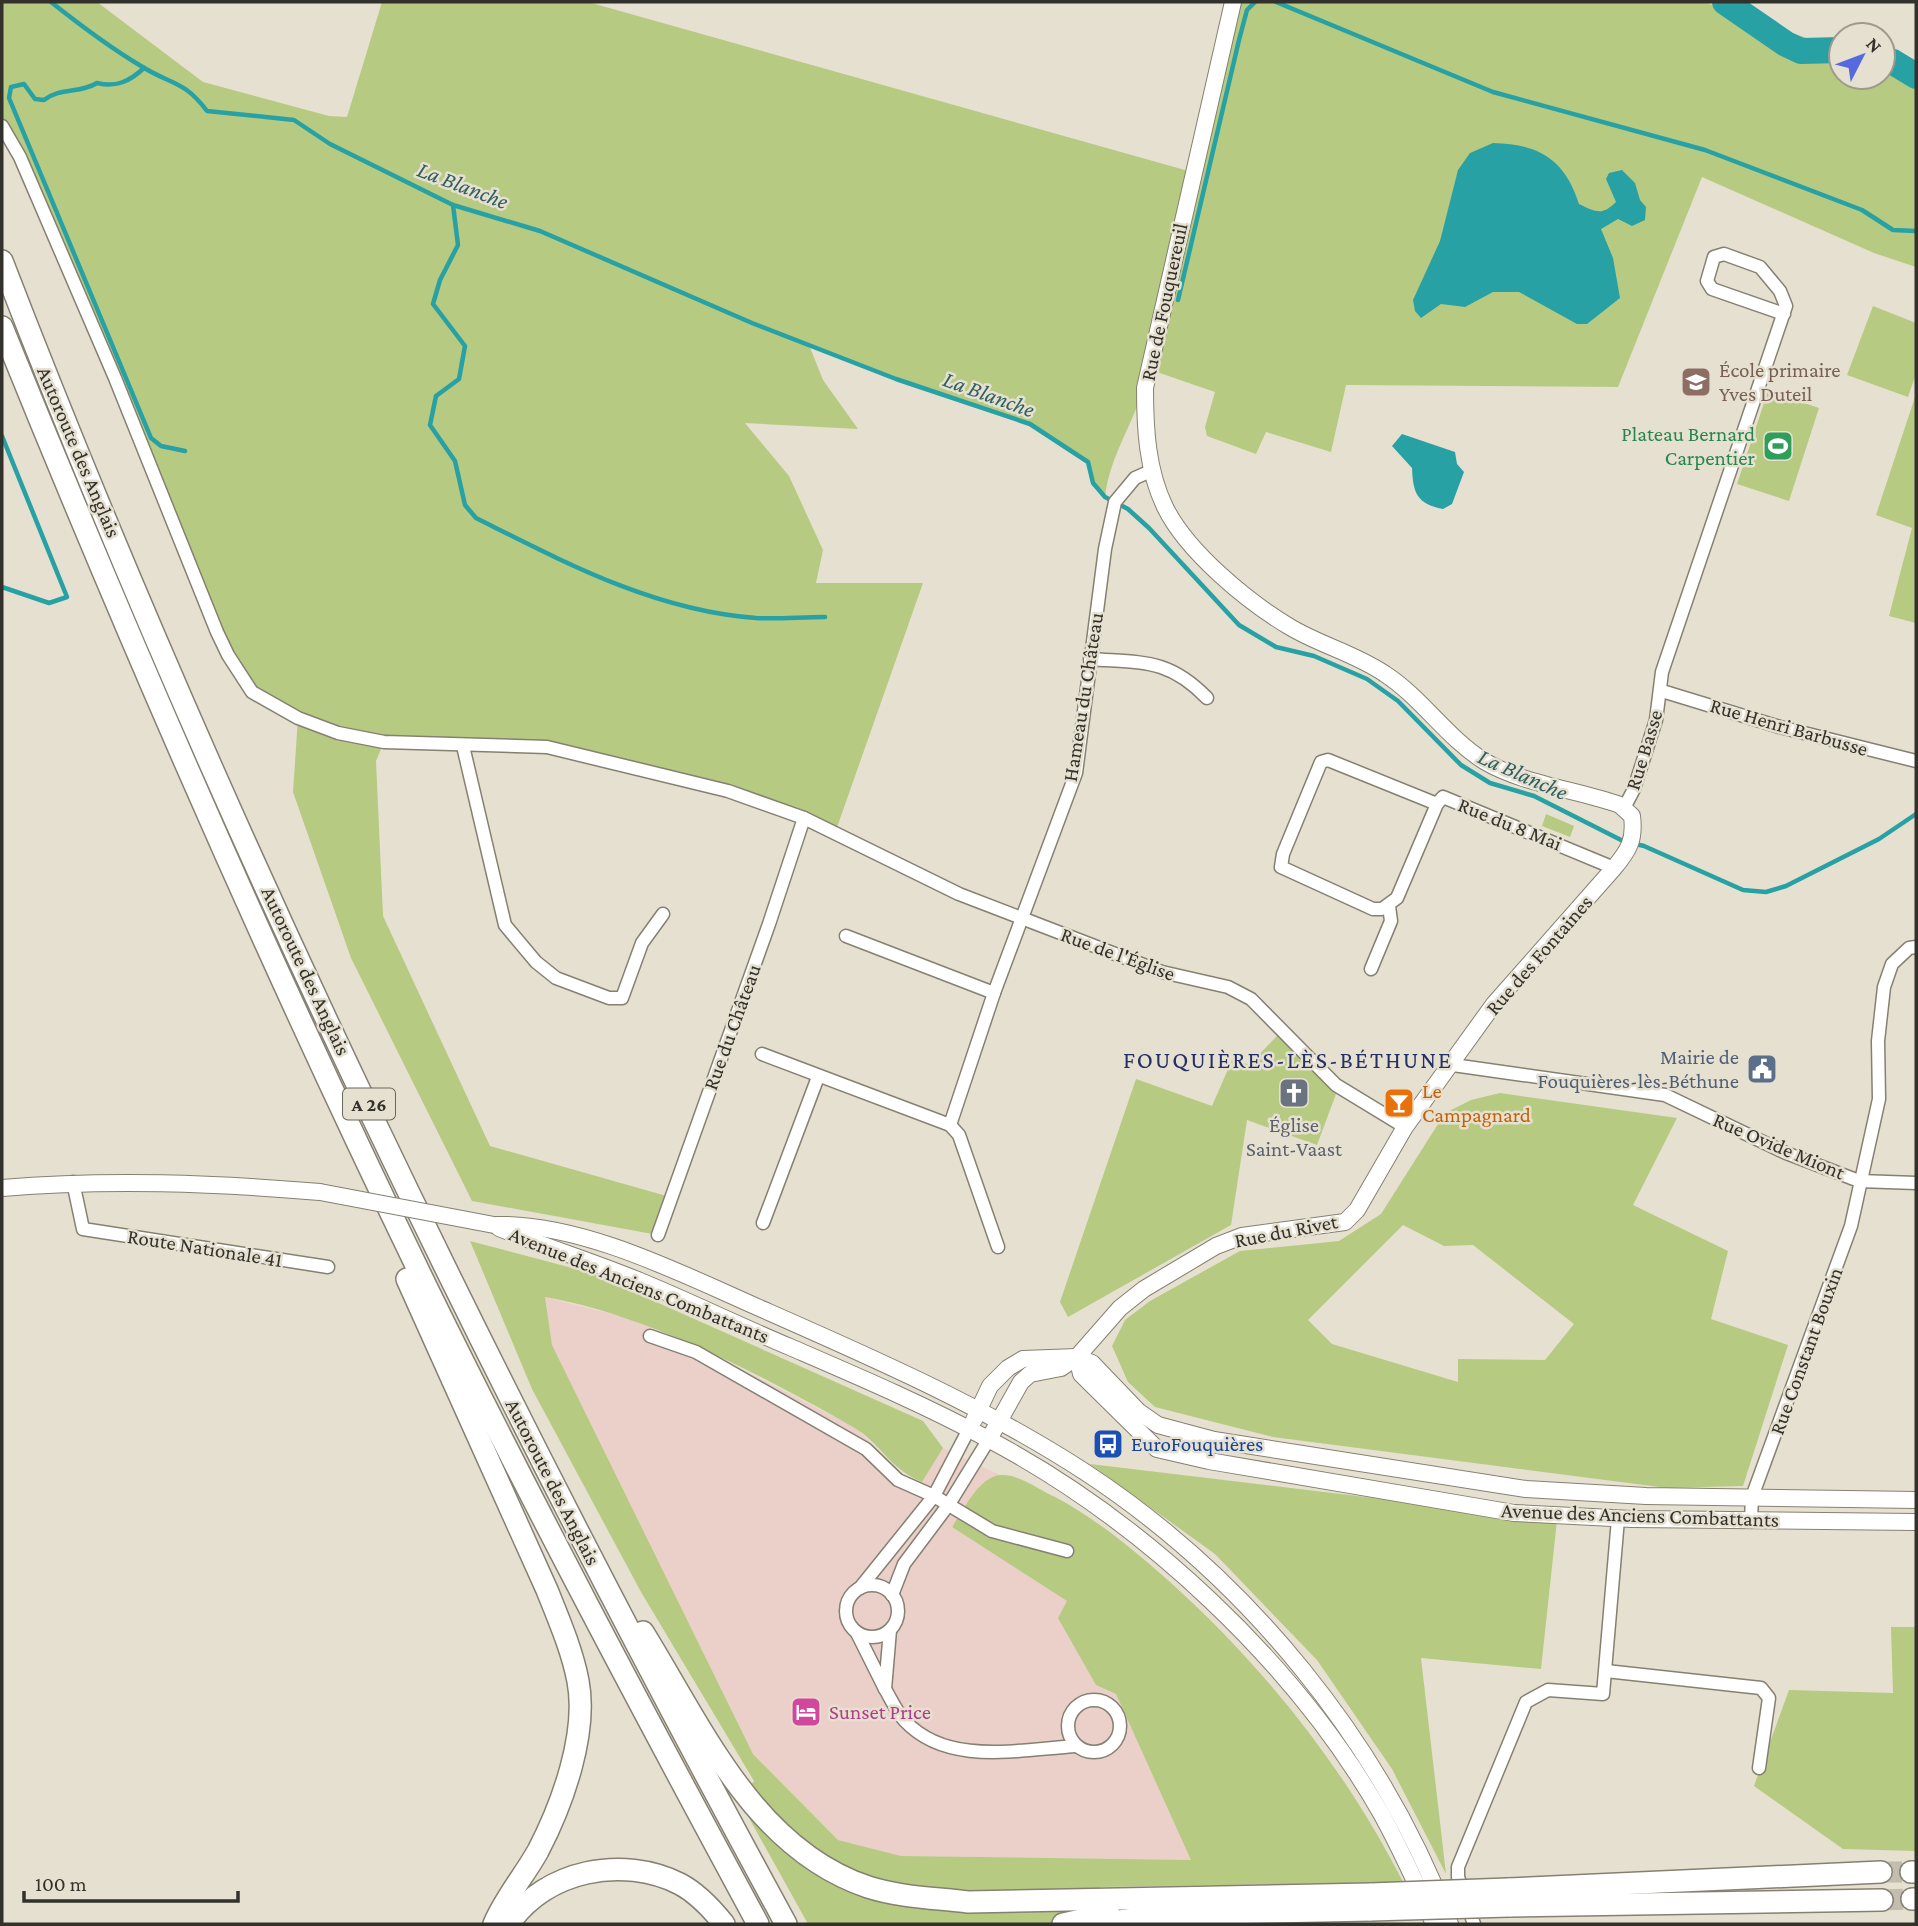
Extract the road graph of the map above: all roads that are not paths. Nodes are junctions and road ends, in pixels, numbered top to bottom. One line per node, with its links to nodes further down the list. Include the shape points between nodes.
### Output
1 (1233, 2): 6 (street, Rue de Fouquereuil, via 1148,369 1145,433)
2 (2, 126): 10 (street, Rue de l'Église, via 20,157 115,378 217,632 252,692 338,733 384,742)
3 (2, 261): 44 (highway, Autoroute des Anglais / A 26, via 241,831)
4 (1784, 314): 4 (street, via 1780,291 1760,267 1724,254 1714,257 1707,281 1712,289); 8 (street, Rue Basse, via 1662,672)
5 (2, 327): 28 (highway, Autoroute des Anglais / A 26, via 163,716)
6 (1153, 470): 7 (street, Hameau du Château, via 1135,478 1116,503); 13 (street, Rue de Fouquereuil, via 1165,507 1181,532 1256,604 1292,628 1383,672 1484,761)
7 (1090, 659): 9 (street, via 1155,663 1186,677); 18 (street, Hameau du Château, via 1076,773)
8 (1662, 691): 11 (street, Rue Henri Barbusse); 13 (street, Rue Basse, via 1634,789)
9 (1207, 698)
10 (463, 746): 14 (street, Rue de l'Église, via 547,747 728,791); 17 (street, via 505,925 536,962 556,978 622,998 642,943)
11 (1916, 761)
12 (1437, 803): 15 (street, Rue du 8 Mai, via 1443,797); 16 (street, via 1397,898); 16 (street, Rue du 8 Mai, via 1328,760 1321,762 1281,867 1373,909)
13 (1624, 808): 15 (street, Rue des Fontaines, via 1632,816 1632,843)
14 (804, 818): 18 (street, Rue de l'Église, via 948,889); 35 (street, Rue du Château)
15 (1614, 868): 24 (street, Rue des Fontaines, via 1494,1004)
16 (1389, 905): 21 (street, via 1391,921)
17 (663, 914)
18 (1023, 919): 22 (street, Hameau du Château); 27 (street, Rue de l'Église, via 1162,972 1228,988 1251,999 1336,1085)
19 (846, 936): 22 (street)
20 (1916, 947): 29 (street, Rue Constant Bouxin, via 1892,964 1884,987 1878,1041 1879,1099)
21 (1371, 969)
22 (993, 993): 26 (street, Hameau du Château)
23 (762, 1054): 25 (street)
24 (1453, 1065): 27 (street, Rue du Rivet); 29 (street, Rue Ovide Miont, via 1665,1095 1786,1153)
25 (818, 1077): 26 (street); 33 (street)
26 (950, 1125): 36 (street, via 959,1135)
27 (1405, 1127): 39 (street, Rue du Rivet, via 1357,1210 1345,1222 1242,1236 1216,1246 1120,1308)
28 (366, 1161): 65 (highway, via 401,1265 547,1590 579,1684 579,1726 557,1811); 68 (highway, Autoroute des Anglais / A 26, via 645,1716)
29 (1859, 1181): 31 (street, Rue Ovide Miont); 46 (street, Rue Constant Bouxin, via 1851,1226)
30 (73, 1182): 32 (street); 34 (street, bridge, via 210,1182 320,1192); 37 (street, Route Nationale 41, via 83,1229)
31 (1916, 1183)
32 (2, 1188)
33 (763, 1223)
34 (494, 1226): 40 (street, Avenue des Anciens Combattants, via 519,1224 547,1230 669,1268); 42 (street, Avenue des Anciens Combattants, via 640,1281)
35 (657, 1235)
36 (998, 1247)
37 (328, 1268)
38 (650, 1336): 45 (street, via 696,1352 866,1449 898,1480)
39 (1077, 1357): 40 (street, via 1023,1359 998,1378); 41 (street, via 1061,1368 1030,1374); 46 (street, Avenue des Anciens Combattants, via 1092,1363 1158,1425 1214,1440 1526,1489); 49 (street, Avenue des Anciens Combattants, via 1081,1374 1157,1449 1514,1513)
40 (978, 1410): 41 (street, Avenue des Anciens Combattants); 42 (street)
41 (999, 1422): 43 (street); 74 (street, Avenue des Anciens Combattants, via 1088,1474 1187,1549 1287,1651 1375,1773)
42 (969, 1429): 43 (street, Avenue des Anciens Combattants); 45 (street)
43 (989, 1439): 48 (street); 73 (street, Avenue des Anciens Combattants, via 1157,1554 1261,1653 1345,1758 1381,1814)
44 (557, 1493): 64 (highway, via 734,1780 780,1836 822,1866 868,1887 968,1902); 69 (highway, Autoroute des Anglais / A 26)
45 (934, 1496): 48 (street); 53 (street)
46 (1752, 1497): 47 (street, Avenue des Anciens Combattants); 50 (street, Rue Constant Bouxin)
47 (1916, 1500)
48 (950, 1504): 52 (street, via 992,1531); 54 (street, via 904,1564)
49 (1618, 1519): 50 (street, Avenue des Anciens Combattants); 57 (street)
50 (1751, 1520): 51 (street, Avenue des Anciens Combattants)
51 (1916, 1522)
52 (1067, 1551)
53 (859, 1588): 54 (street, via 877,1586); 56 (street, via 846,1606 847,1621)
54 (892, 1595): 55 (street, via 897,1617)
55 (890, 1630): 56 (street, via 874,1637); 58 (street)
56 (857, 1633): 58 (street)
57 (1606, 1671): 60 (street, via 1761,1688 1769,1698); 75 (street, via 1602,1694 1548,1690 1526,1702 1458,1867)
58 (885, 1689): 59 (street, via 904,1721 933,1743 962,1752)
59 (1077, 1746): 59 (street, via 1068,1731 1071,1713 1093,1700 1110,1706 1120,1727 1114,1743 1092,1752)
60 (1759, 1768)
61 (1881, 1872): 62 (highway)
62 (1509, 1898): 63 (highway); 64 (highway, bridge)
63 (1882, 1900)
64 (1223, 1906): 70 (highway, via 1098,1915); 71 (highway); 72 (highway)
65 (494, 1924)
66 (509, 1924): 67 (highway, via 536,1894 561,1880 623,1870 654,1874 682,1885)
67 (724, 1924)
68 (758, 1924)
69 (786, 1924)
70 (1063, 1924)
71 (1097, 1924)
72 (1175, 1924)
73 (1434, 1924)
74 (1450, 1924)
75 (1474, 1924)

